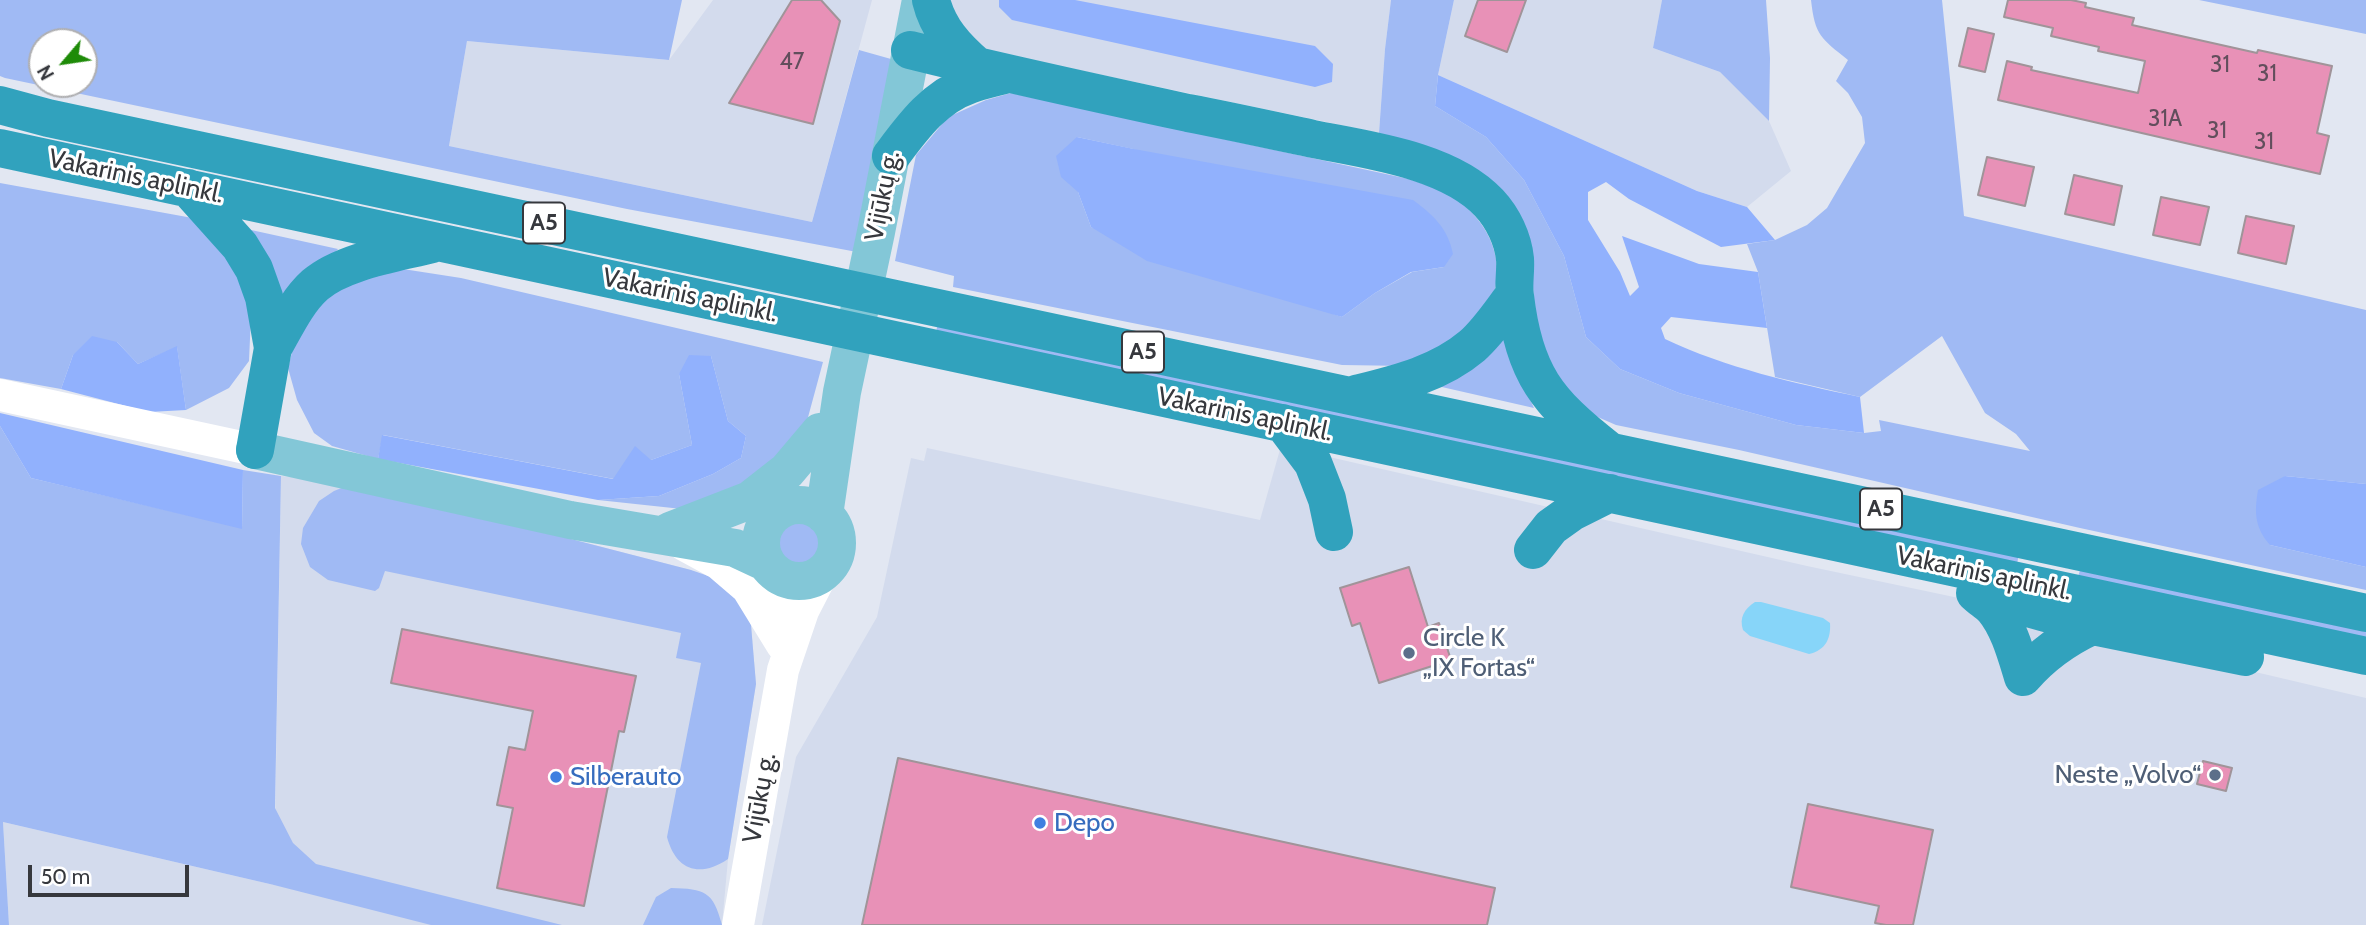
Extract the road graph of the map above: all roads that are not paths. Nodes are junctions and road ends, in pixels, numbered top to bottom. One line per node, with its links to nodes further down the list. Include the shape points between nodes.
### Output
1 (920, 0): 3 (main road, Vijūkų g.)
2 (931, 0): 4 (highway, via 955,47)
3 (910, 50): 4 (highway); 7 (main road, Vijūkų g.)
4 (992, 71): 7 (highway, via 940,101); 10 (highway, via 1370,150 1443,172 1470,186 1502,219 1515,259)
5 (0, 105): 14 (highway, Vakarinis aplinkl. / A5)
6 (0, 148): 8 (highway, Vakarinis aplinkl. / A5)
7 (891, 156): 12 (main road, Vijūkų g.)
8 (188, 188): 9 (highway, Vakarinis aplinkl. / A5); 11 (highway, via 240,246 254,269)
9 (438, 242): 11 (highway, via 341,270 315,285); 15 (highway, Vakarinis aplinkl. / A5)
10 (1514, 295): 14 (highway, via 1487,330 1454,359 1400,383); 18 (highway, via 1525,350 1546,393)
11 (273, 348): 17 (highway)
12 (842, 392): 16 (main road, Vijūkų g.); 21 (main road, Vijūkų g.)
13 (0, 395): 17 (street)
14 (1350, 396): 18 (highway, Vakarinis aplinkl. / A5)
15 (1283, 423): 19 (highway, Vakarinis aplinkl. / A5); 22 (highway, via 1313,463)
16 (821, 432): 20 (main road, Vijūkų g., via 803,480); 23 (main road, via 787,471 750,500)
17 (256, 450): 23 (main road, via 570,520)
18 (1611, 452): 29 (highway, Vakarinis aplinkl. / A5)
19 (1610, 493): 24 (highway, via 1551,527); 25 (highway, Vakarinis aplinkl. / A5)
20 (775, 514): 21 (main road, via 803,506); 23 (main road, via 738,526); 26 (main road, via 761,539)
21 (824, 515): 27 (main road, via 836,538 836,552)
22 (1334, 532)
23 (664, 534): 26 (main road, via 735,548); 32 (street, via 719,564 747,588)
24 (1533, 550)
25 (1882, 552): 28 (highway); 31 (highway, Vakarinis aplinkl. / A5)
26 (769, 567): 27 (main road, via 784,579 797,581); 32 (street, Vijūkų g.)
27 (822, 574): 32 (street, Vijūkų g.)
28 (1975, 593): 30 (highway); 30 (highway, via 1993,608 2023,677 2068,637)
29 (2366, 613)
30 (2092, 626): 33 (highway)
31 (2366, 656)
32 (783, 657): 34 (street, Vijūkų g.)
33 (2366, 681)
34 (738, 925)

